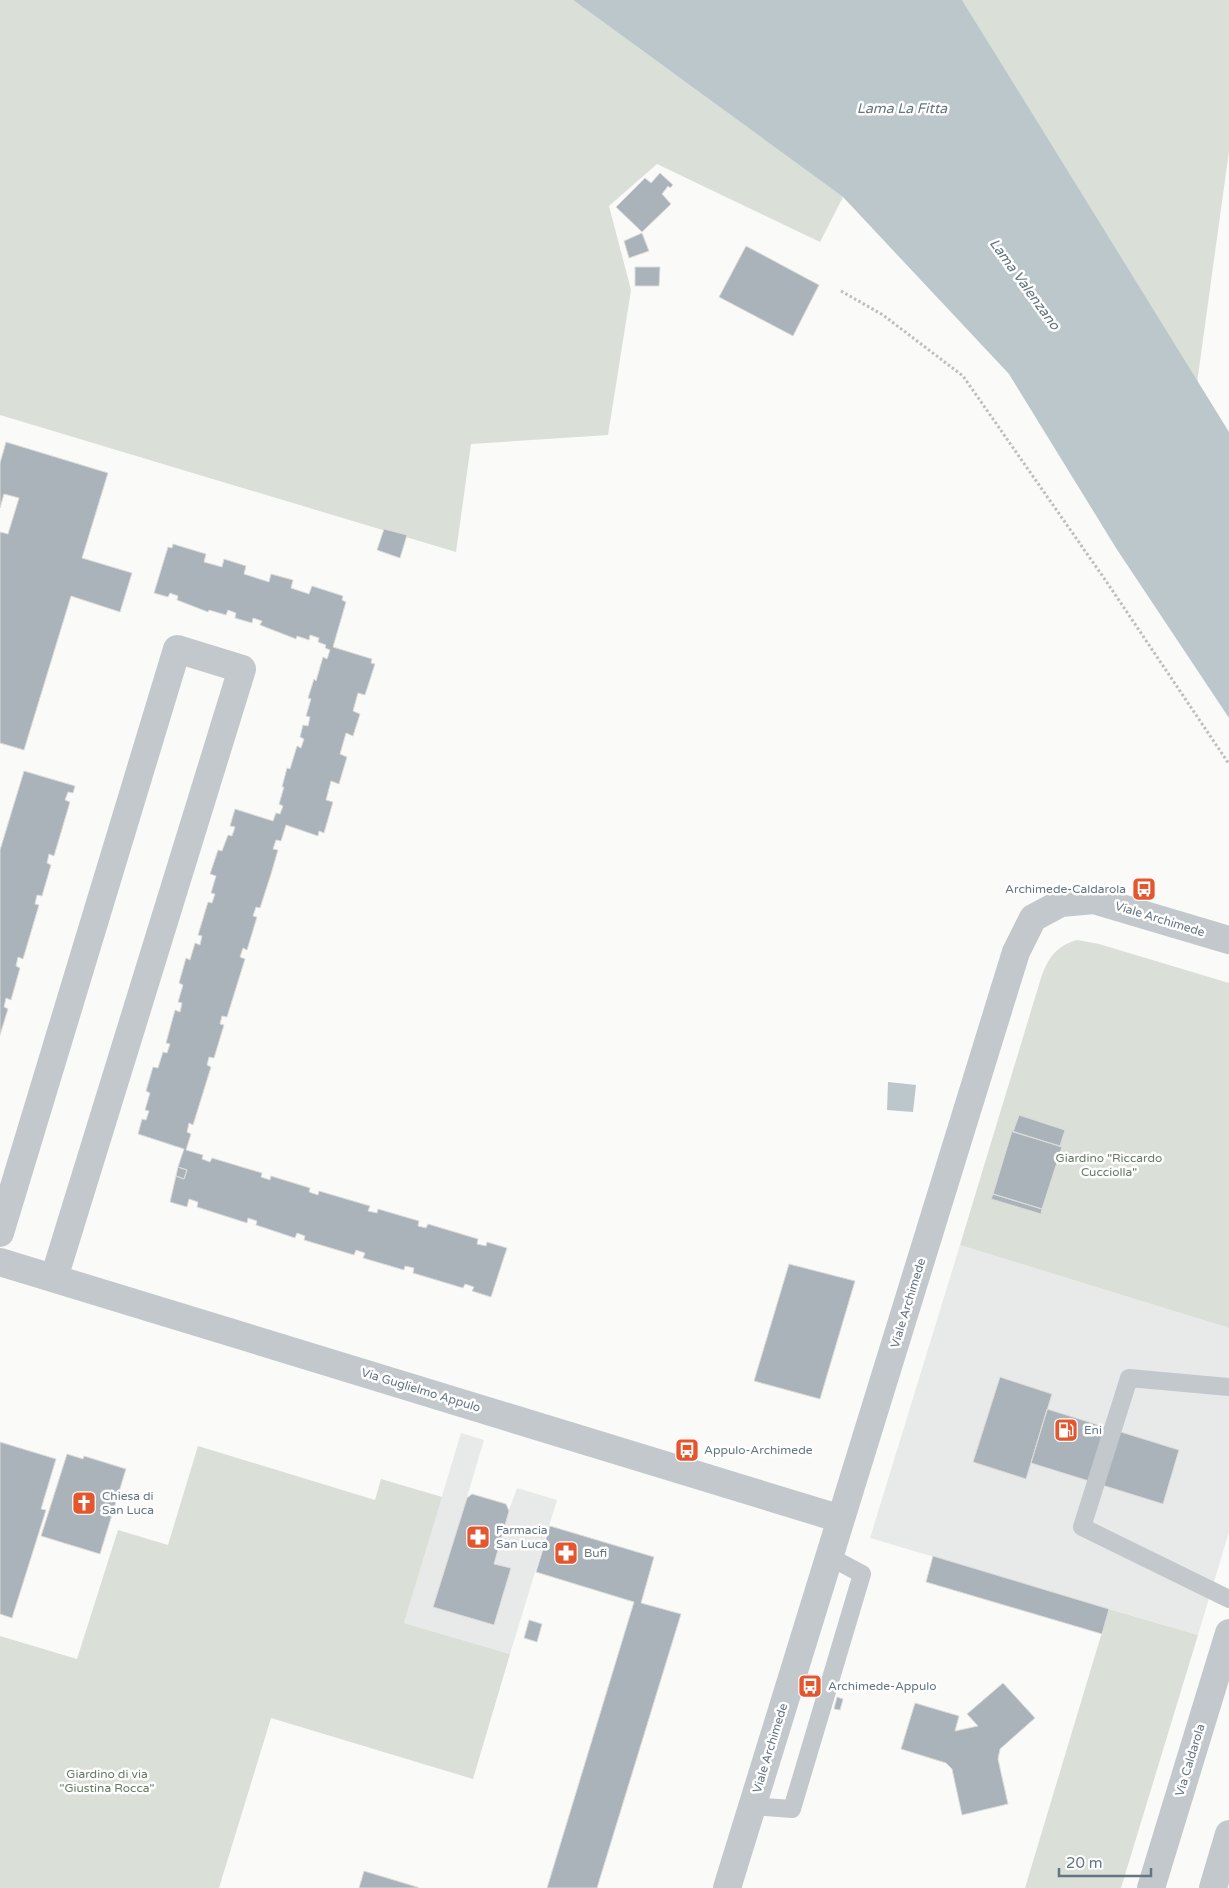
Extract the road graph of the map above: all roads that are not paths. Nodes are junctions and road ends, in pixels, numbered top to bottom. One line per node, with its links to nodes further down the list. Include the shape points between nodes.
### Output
1 (1229, 940): 6 (street, Viale Archimede, via 1094,900 1061,902 1033,918 1016,952)
2 (0, 1233): 4 (street, via 177,649 242,669)
3 (0, 1262): 4 (street, Via Guglielmo Appulo)
4 (54, 1278): 6 (street, Via Guglielmo Appulo)
5 (1229, 1387): 8 (lane, via 1129,1378 1082,1528)
6 (842, 1518): 7 (street, Viale Archimede)
7 (828, 1556): 10 (street, Viale Archimede); 10 (lane, via 862,1574 792,1809)
8 (1229, 1599)
9 (1229, 1633): 13 (street, Via Caldarola)
10 (752, 1806): 12 (street, Viale Archimede)
11 (1229, 1834): 14 (street)
12 (727, 1888)
13 (1151, 1888)
14 (1213, 1888)

